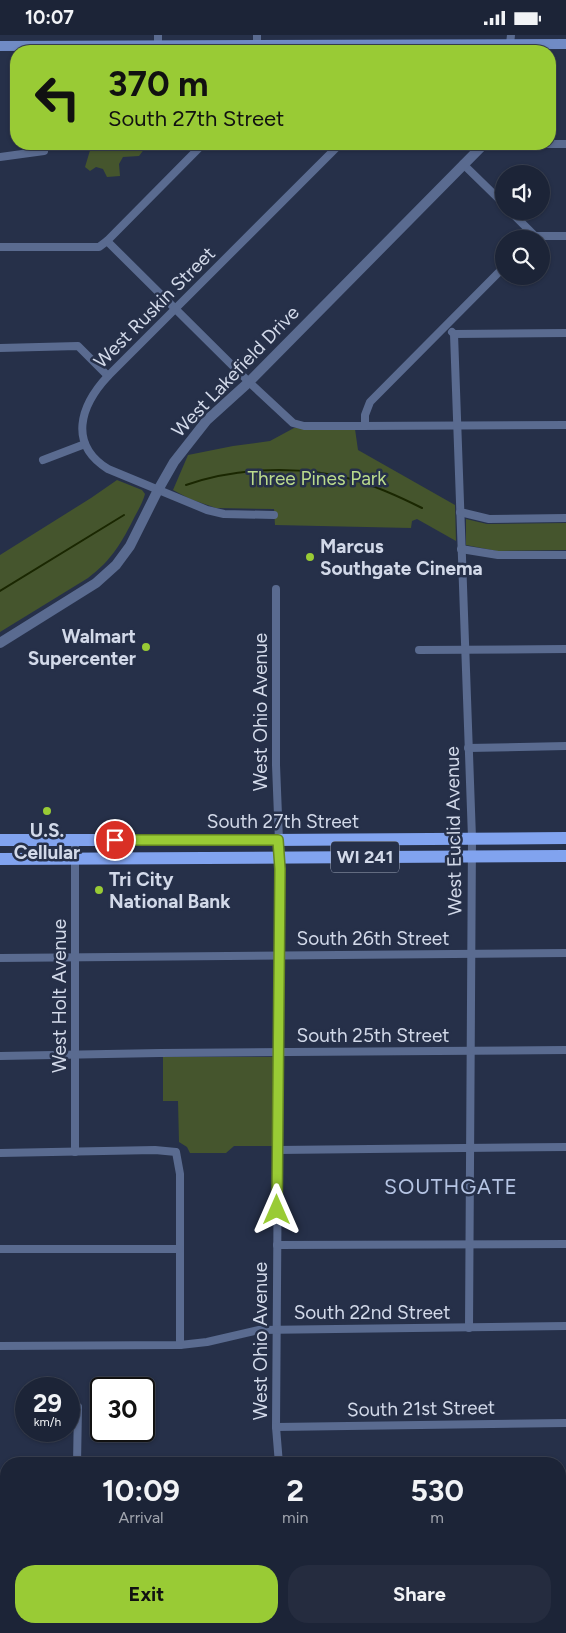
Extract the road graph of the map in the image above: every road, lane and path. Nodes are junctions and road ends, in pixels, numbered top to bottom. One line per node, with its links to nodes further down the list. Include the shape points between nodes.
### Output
1 (158, 40): 3 (main road); 5 (main road)
2 (510, 43): 4 (main road); 7 (main road)
3 (257, 44): 6 (main road)
4 (566, 44)
5 (26, 45)
6 (282, 45)
7 (450, 45)
8 (197, 150): 19 (street)
9 (334, 150): 22 (street, West Ruskin Street)
10 (477, 150): 13 (street, West Lakefield Drive)
11 (44, 151): 12 (street)
12 (0, 157)
13 (464, 164): 14 (street); 28 (street, West Lakefield Drive)
14 (495, 196)
15 (518, 220): 16 (street)
16 (528, 230)
17 (550, 236): 18 (street)
18 (566, 236)
19 (107, 241): 20 (street, via 98,247); 22 (street)
20 (0, 247)
21 (495, 276): 23 (street)
22 (175, 309): 27 (street, West Ruskin Street); 28 (street)
23 (446, 325): 25 (street); 31 (street, via 370,402)
24 (566, 333): 25 (street)
25 (454, 334): 29 (street, West Euclid Avenue)
26 (0, 348): 27 (street, via 78,346)
27 (108, 376): 32 (street, West Ruskin Street, via 84,410)
28 (249, 382): 31 (street, via 293,423 304,426); 34 (street, West Lakefield Drive, via 207,420 187,444)
29 (457, 425): 30 (street); 31 (street); 35 (street, West Euclid Avenue)
30 (566, 425)
31 (365, 426)
32 (85, 444): 33 (street); 34 (street, via 98,462)
33 (43, 460)
34 (158, 490): 36 (street, via 224,515); 41 (street, West Lakefield Drive, via 130,546 116,565 96,583)
35 (460, 512): 37 (street, via 488,519); 38 (street, West Euclid Avenue)
36 (274, 515)
37 (566, 518)
38 (461, 549): 39 (street, via 498,555); 44 (street, West Euclid Avenue)
39 (566, 555)
40 (276, 589): 52 (street, West Ohio Avenue)
41 (0, 643)
42 (566, 649): 44 (street)
43 (420, 650): 44 (street)
44 (465, 650): 46 (street, West Euclid Avenue)
45 (566, 746): 46 (street)
46 (468, 748): 47 (street, West Euclid Avenue)
47 (472, 838): 48 (main road, South 27th Street / WI 241); 53 (main road, South 27th Street / WI 241); 57 (street, West Euclid Avenue)
48 (566, 838)
49 (0, 839): 50 (main road, South 27th Street / WI 241)
50 (42, 840): 51 (main road, South 27th Street / WI 241); 56 (main road)
51 (75, 840): 54 (main road, South 27th Street / WI 241); 62 (street, West Holt Avenue)
52 (278, 840): 53 (main road, South 27th Street / WI 241); 54 (main road, South 27th Street / WI 241); 58 (street, West Ohio Avenue); 60 (main road, via 270,849 238,851)
53 (342, 840): 58 (main road, via 327,847 288,849)
54 (149, 841): 63 (main road)
55 (566, 843): 59 (main road)
56 (0, 847)
57 (471, 856): 58 (main road, South 27th Street / WI 241); 59 (main road, South 27th Street / WI 241); 65 (street, West Euclid Avenue)
58 (279, 857): 60 (main road, South 27th Street / WI 241); 66 (street, West Ohio Avenue)
59 (566, 857)
60 (228, 858): 63 (main road, South 27th Street / WI 241)
61 (0, 859): 62 (main road, South 27th Street / WI 241)
62 (75, 859): 63 (main road, South 27th Street / WI 241); 67 (street, West Holt Avenue)
63 (138, 859)
64 (566, 953): 65 (street, South 26th Street)
65 (471, 954): 66 (street, South 26th Street); 70 (street, West Euclid Avenue)
66 (278, 955): 67 (street, South 26th Street); 71 (street, West Ohio Avenue)
67 (74, 957): 68 (street, South 26th Street); 73 (street, West Holt Avenue)
68 (0, 959)
69 (566, 1050): 70 (street, South 25th Street)
70 (470, 1051): 71 (street, South 25th Street); 75 (street, West Euclid Avenue)
71 (278, 1052): 73 (street, South 25th Street); 76 (street, West Ohio Avenue)
72 (0, 1056): 73 (street, South 25th Street)
73 (74, 1056): 77 (street, West Holt Avenue)
74 (566, 1147): 75 (street)
75 (469, 1148): 76 (street); 80 (street, West Euclid Avenue)
76 (277, 1150): 81 (street, West Ohio Avenue)
77 (75, 1152): 78 (street); 83 (street, via 176,1152 180,1174)
78 (0, 1153)
79 (566, 1243): 80 (street)
80 (470, 1244): 81 (street); 85 (street, West Euclid Avenue)
81 (277, 1245): 86 (street, West Ohio Avenue)
82 (0, 1249): 83 (street)
83 (179, 1249): 87 (street)
84 (566, 1326): 85 (street, South 22nd Street)
85 (469, 1328): 86 (street, South 22nd Street)
86 (276, 1329): 87 (street, South 22nd Street); 90 (street, West Ohio Avenue)
87 (180, 1345): 88 (street, South 22nd Street)
88 (0, 1346)
89 (566, 1423): 90 (street, South 21st Street)
90 (276, 1427): 93 (street, West Ohio Avenue)
91 (77, 1442): 92 (street)
92 (77, 1457)
93 (278, 1457)

